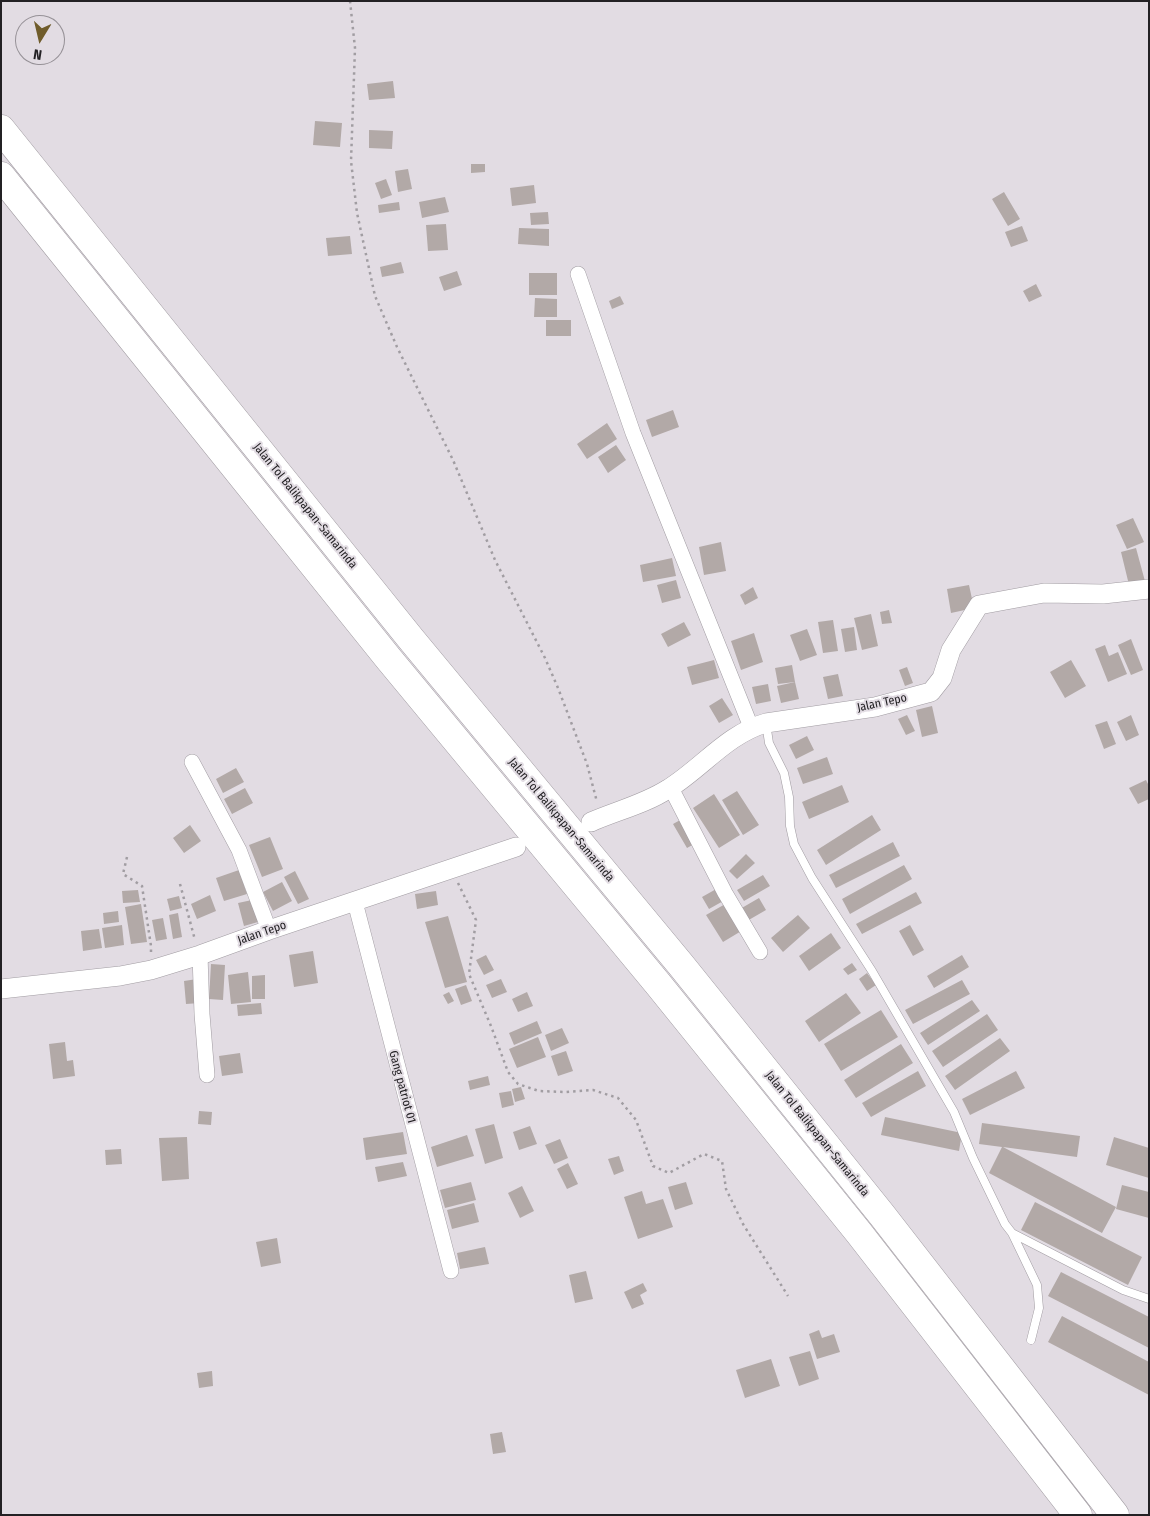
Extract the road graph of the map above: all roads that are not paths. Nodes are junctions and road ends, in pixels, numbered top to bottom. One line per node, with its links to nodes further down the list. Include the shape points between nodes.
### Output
1 (1, 129): 21 (highway, Jalan Tol Balikpapan–Samarinda, via 405,631 870,1200)
2 (1, 176): 20 (highway, via 388,658 853,1226)
3 (578, 274): 5 (street, via 633,433 663,508)
4 (1149, 589): 5 (street, Jalan Tepo, via 1103,594 1044,593 979,605 951,650 942,678 931,692 875,707)
5 (759, 725): 7 (street, Jalan Tepo, via 726,743); 16 (lane, via 784,773 794,844 954,1112 973,1158)
6 (192, 762): 11 (street, via 239,850)
7 (670, 788): 8 (street, Jalan Tepo); 12 (street)
8 (596, 819)
9 (516, 847): 10 (street, Jalan Tepo)
10 (355, 902): 11 (street, Jalan Tepo); 17 (street, Gang patriot 01)
11 (269, 930): 13 (street, Jalan Tepo)
12 (760, 952)
13 (200, 956): 14 (street, Jalan Tepo, via 120,976); 15 (street)
14 (1, 989)
15 (207, 1075)
16 (1012, 1233): 18 (lane, via 1123,1290); 19 (lane, via 1037,1285 1039,1308)
17 (451, 1271)
18 (1149, 1299)
19 (1031, 1340)
20 (1078, 1515)
21 (1115, 1515)

